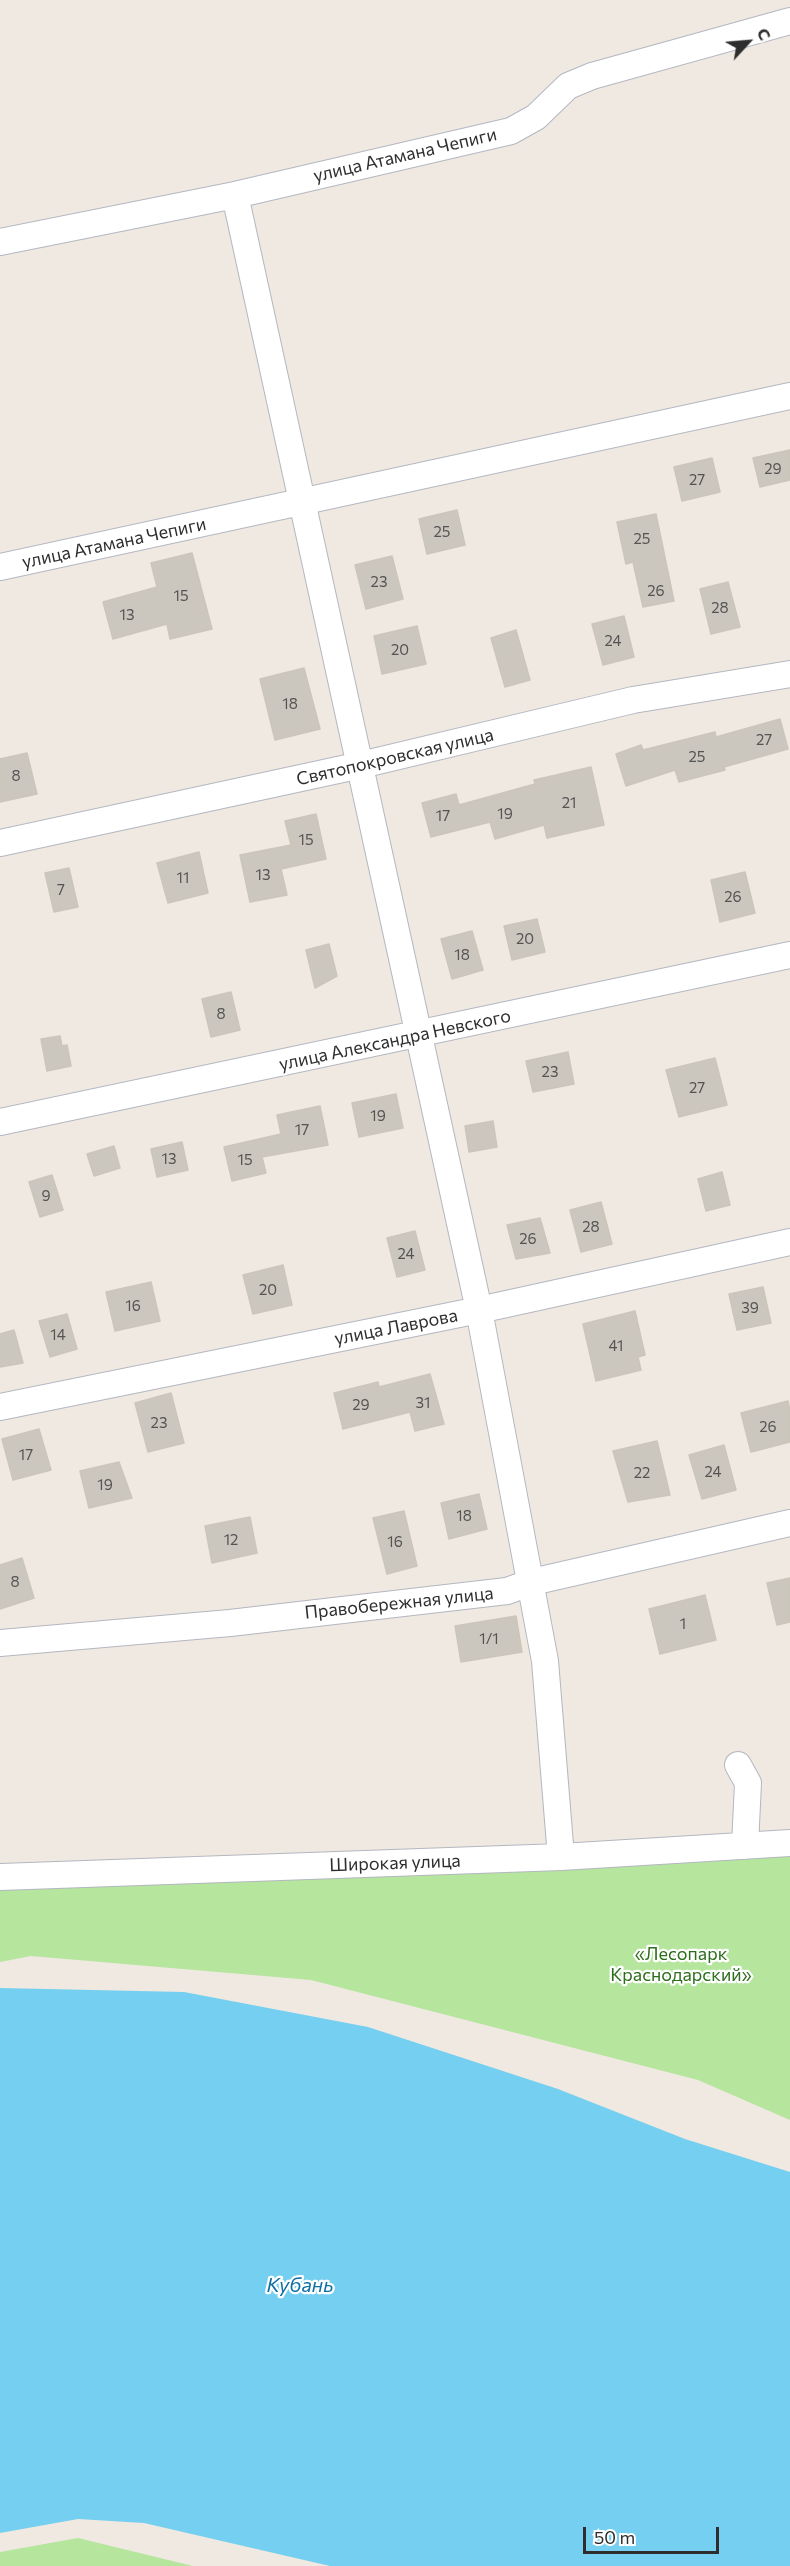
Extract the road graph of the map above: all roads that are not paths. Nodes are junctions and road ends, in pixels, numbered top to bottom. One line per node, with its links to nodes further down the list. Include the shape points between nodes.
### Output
1 (790, 21): 2 (street, улица Атамана Чепиги, via 591,76 568,86 536,117 511,131)
2 (235, 195): 3 (street, улица Атамана Чепиги); 5 (street)
3 (0, 242)
4 (790, 396): 5 (street, улица Атамана Чепиги)
5 (302, 502): 6 (street, улица Атамана Чепиги); 8 (street)
6 (0, 567)
7 (790, 674): 8 (street, Святопокровская улица, via 633,700)
8 (361, 765): 9 (street, Святопокровская улица); 11 (street)
9 (0, 843)
10 (790, 955): 11 (street, улица Александра Невского)
11 (420, 1035): 12 (street, улица Александра Невского); 14 (street)
12 (0, 1122)
13 (790, 1242): 14 (street, улица Лаврова)
14 (479, 1310): 15 (street, улица Лаврова); 17 (street)
15 (0, 1407)
16 (790, 1523): 17 (street, Правобережная улица)
17 (532, 1582): 18 (street, Правобережная улица, via 507,1591 230,1623); 22 (street, via 545,1661)
18 (0, 1643)
19 (738, 1765): 21 (street, via 748,1784)
20 (790, 1843): 21 (street, Широкая улица)
21 (745, 1846): 22 (street, Широкая улица)
22 (561, 1857): 23 (street, Широкая улица)
23 (0, 1877)

